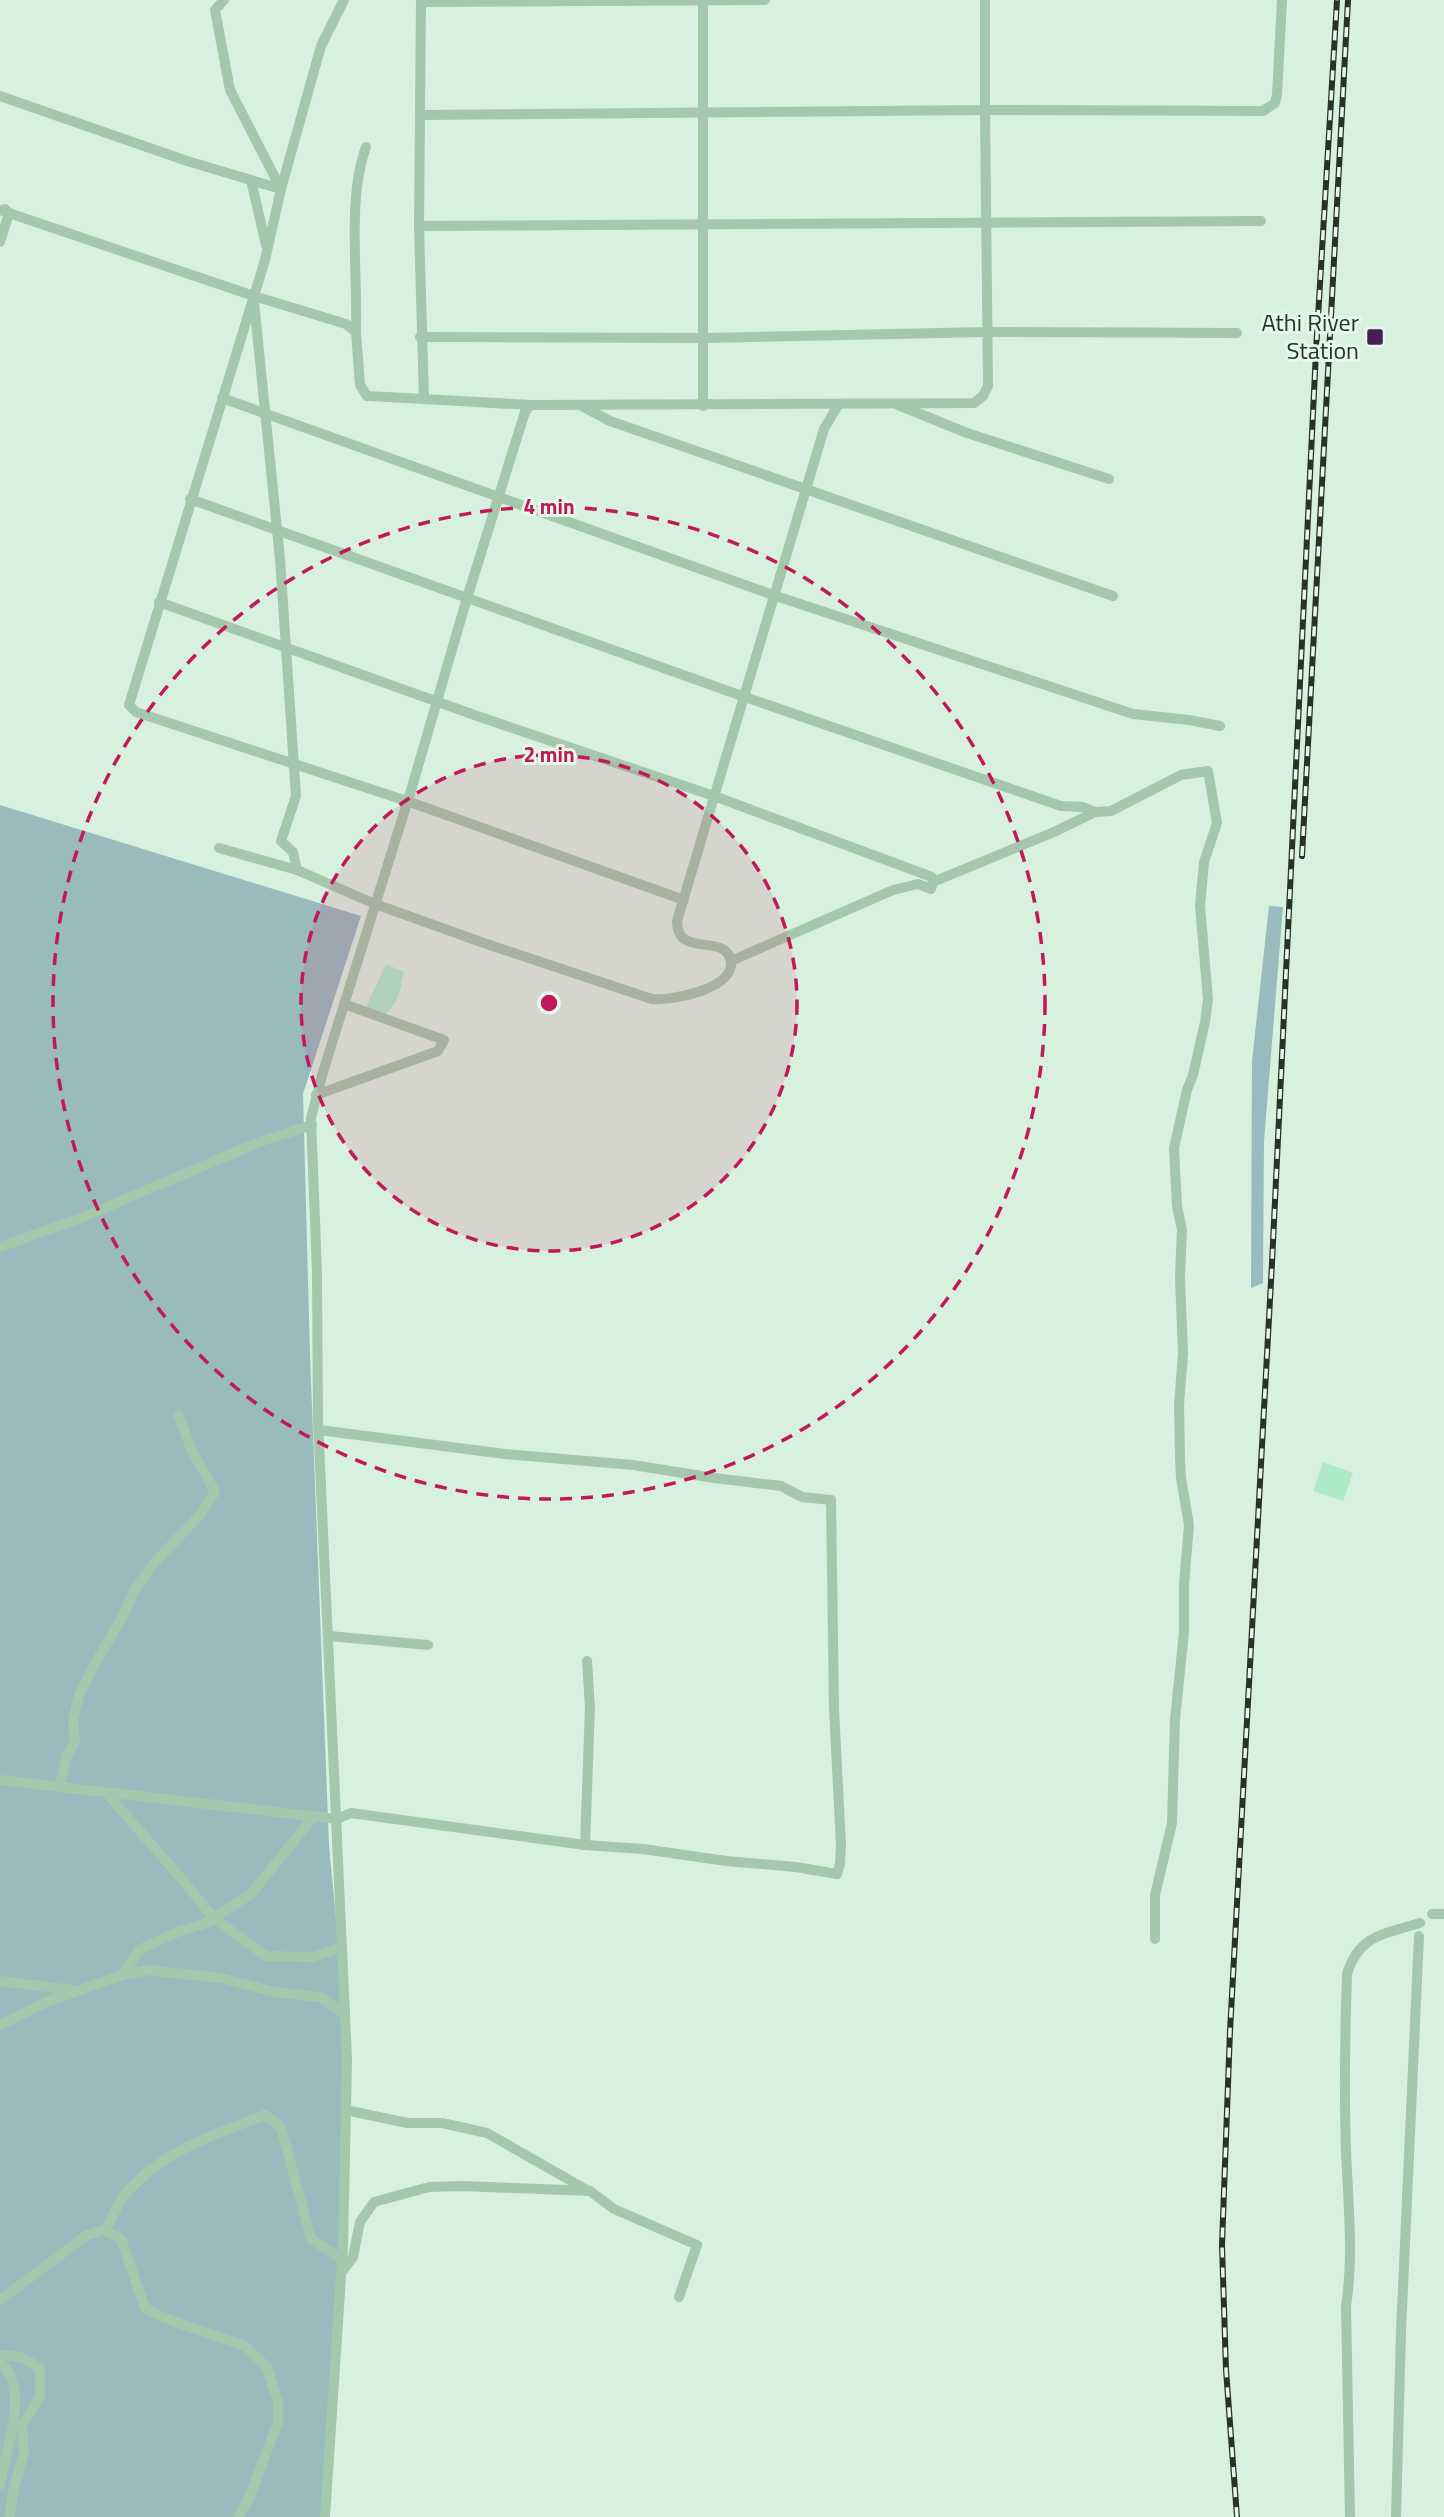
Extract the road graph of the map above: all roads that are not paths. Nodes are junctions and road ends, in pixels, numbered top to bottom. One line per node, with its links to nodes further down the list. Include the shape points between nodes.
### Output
1 (224, 0): 14 (street, via 215,10 230,90)
2 (344, 0): 14 (street, via 321,46)
3 (703, 0): 4 (street); 7 (street); 10 (street)
4 (765, 0)
5 (985, 0): 9 (street)
6 (1282, 0): 9 (street, via 1277,96 1263,111)
7 (421, 1): 11 (street)
8 (0, 96): 13 (street)
9 (985, 110): 10 (street); 18 (street)
10 (703, 112): 11 (street); 19 (street)
11 (420, 115): 20 (street)
12 (366, 147): 24 (street, via 358,170)
13 (251, 180): 14 (street); 22 (street)
14 (281, 189): 22 (street)
15 (0, 203): 16 (street)
16 (4, 211): 21 (street); 23 (street)
17 (1261, 221): 18 (street)
18 (987, 222): 19 (street); 25 (street)
19 (704, 223): 20 (street); 28 (street)
20 (419, 226): 27 (street)
21 (0, 242)
22 (267, 248): 23 (street)
23 (254, 296): 24 (street, via 346,324); 29 (street); 36 (street)
24 (356, 332): 30 (street, via 360,385 367,396)
25 (988, 332): 26 (street); 28 (street); 32 (street, via 988,386 974,403)
26 (1237, 333)
27 (420, 337): 28 (street); 30 (street)
28 (704, 338): 35 (street)
29 (222, 398): 36 (street); 40 (street)
30 (424, 399): 33 (street)
31 (578, 404): 33 (street); 35 (street); 38 (street, via 610,421)
32 (895, 404): 34 (street); 37 (street, via 967,433)
33 (530, 405): 39 (street)
34 (838, 405): 35 (street); 38 (street, via 824,429)
35 (703, 406)
36 (265, 413): 39 (street); 41 (street)
37 (1109, 479)
38 (805, 491): 42 (street); 43 (street)
39 (498, 498): 42 (street); 44 (street)
40 (190, 499): 41 (street); 45 (street)
41 (277, 530): 44 (street); 46 (street)
42 (773, 595): 47 (street); 49 (street, via 1133,715)
43 (1113, 596)
44 (467, 598): 47 (street); 48 (street)
45 (159, 602): 46 (street); 50 (street, via 129,705 132,709)
46 (286, 647): 48 (street); 50 (street)
47 (742, 696): 51 (street); 53 (street, via 1061,806)
48 (437, 701): 51 (street); 52 (street)
49 (1220, 726)
50 (294, 764): 52 (street); 55 (street, via 296,796 281,841 293,852)
51 (714, 796): 56 (street, via 927,874); 57 (street)
52 (407, 801): 57 (street); 58 (street)
53 (1095, 812): 56 (street); 77 (street, via 1111,811 1181,775 1208,771 1217,823 1204,862 1200,906 1208,999 1205,1022 1174,1148 1182,1230 1180,1457 1189,1525 1171,1823 1155,1895)
54 (219, 848): 55 (street)
55 (296, 870): 58 (street)
56 (933, 881): 59 (street, via 931,889 918,884 893,890)
57 (684, 900): 59 (street, via 677,921 681,935 692,944 719,947)
58 (375, 904): 59 (street, via 652,999 711,988 729,974); 60 (street)
59 (731, 961)
60 (344, 1004): 61 (street); 61 (street, via 444,1040 438,1051)
61 (316, 1095): 62 (street)
62 (312, 1125): 63 (street); 65 (street)
63 (0, 1247)
64 (178, 1416): 70 (street, via 215,1492 134,1591 93,1667 79,1695 73,1720 75,1742)
65 (319, 1430): 66 (street); 74 (street, via 633,1465 781,1486 802,1497 831,1500 841,1845 837,1874)
66 (329, 1636): 67 (street); 73 (street)
67 (428, 1645)
68 (587, 1661): 74 (street, via 590,1709)
69 (0, 1780): 70 (street)
70 (59, 1787): 71 (street)
71 (107, 1793): 72 (street); 78 (street, via 211,1914 266,1956 312,1957)
72 (314, 1816): 73 (street); 79 (street, via 251,1894 206,1923 139,1950)
73 (337, 1819): 74 (street, via 351,1813); 78 (street)
74 (585, 1845)
75 (1420, 1923): 100 (street, via 1366,1942 1352,1958 1347,1974 1344,2074)
76 (1419, 1936): 101 (street)
77 (1155, 1939)
78 (342, 1947): 84 (street)
79 (122, 1975): 81 (street); 84 (street, via 147,1970 221,1978 274,1992 320,1997)
80 (0, 1981): 81 (street)
81 (74, 1991): 83 (street)
82 (0, 2014): 83 (street)
83 (20, 2014): 85 (street)
84 (345, 2014): 86 (street)
85 (0, 2025)
86 (346, 2110): 87 (street, via 487,2133); 89 (street)
87 (590, 2191): 90 (street, via 462,2186 429,2188 373,2202 360,2222 354,2257); 91 (street, via 614,2209 697,2245)
88 (106, 2230): 89 (street, via 124,2197 171,2155 201,2138 265,2115 281,2127 311,2239); 92 (street, via 87,2235); 98 (street, via 121,2239 145,2308 245,2346 267,2368 278,2402 278,2422)
89 (342, 2259): 90 (street)
90 (340, 2275): 99 (street)
91 (679, 2297)
92 (0, 2300)
93 (0, 2355): 97 (street, via 21,2357 40,2368 40,2396 22,2426 24,2453)
94 (0, 2362): 95 (street, via 10,2376 15,2400)
95 (0, 2485)
96 (0, 2506): 97 (street)
97 (10, 2517)
98 (238, 2517)
99 (325, 2517)
100 (1350, 2517)
101 (1396, 2517)

